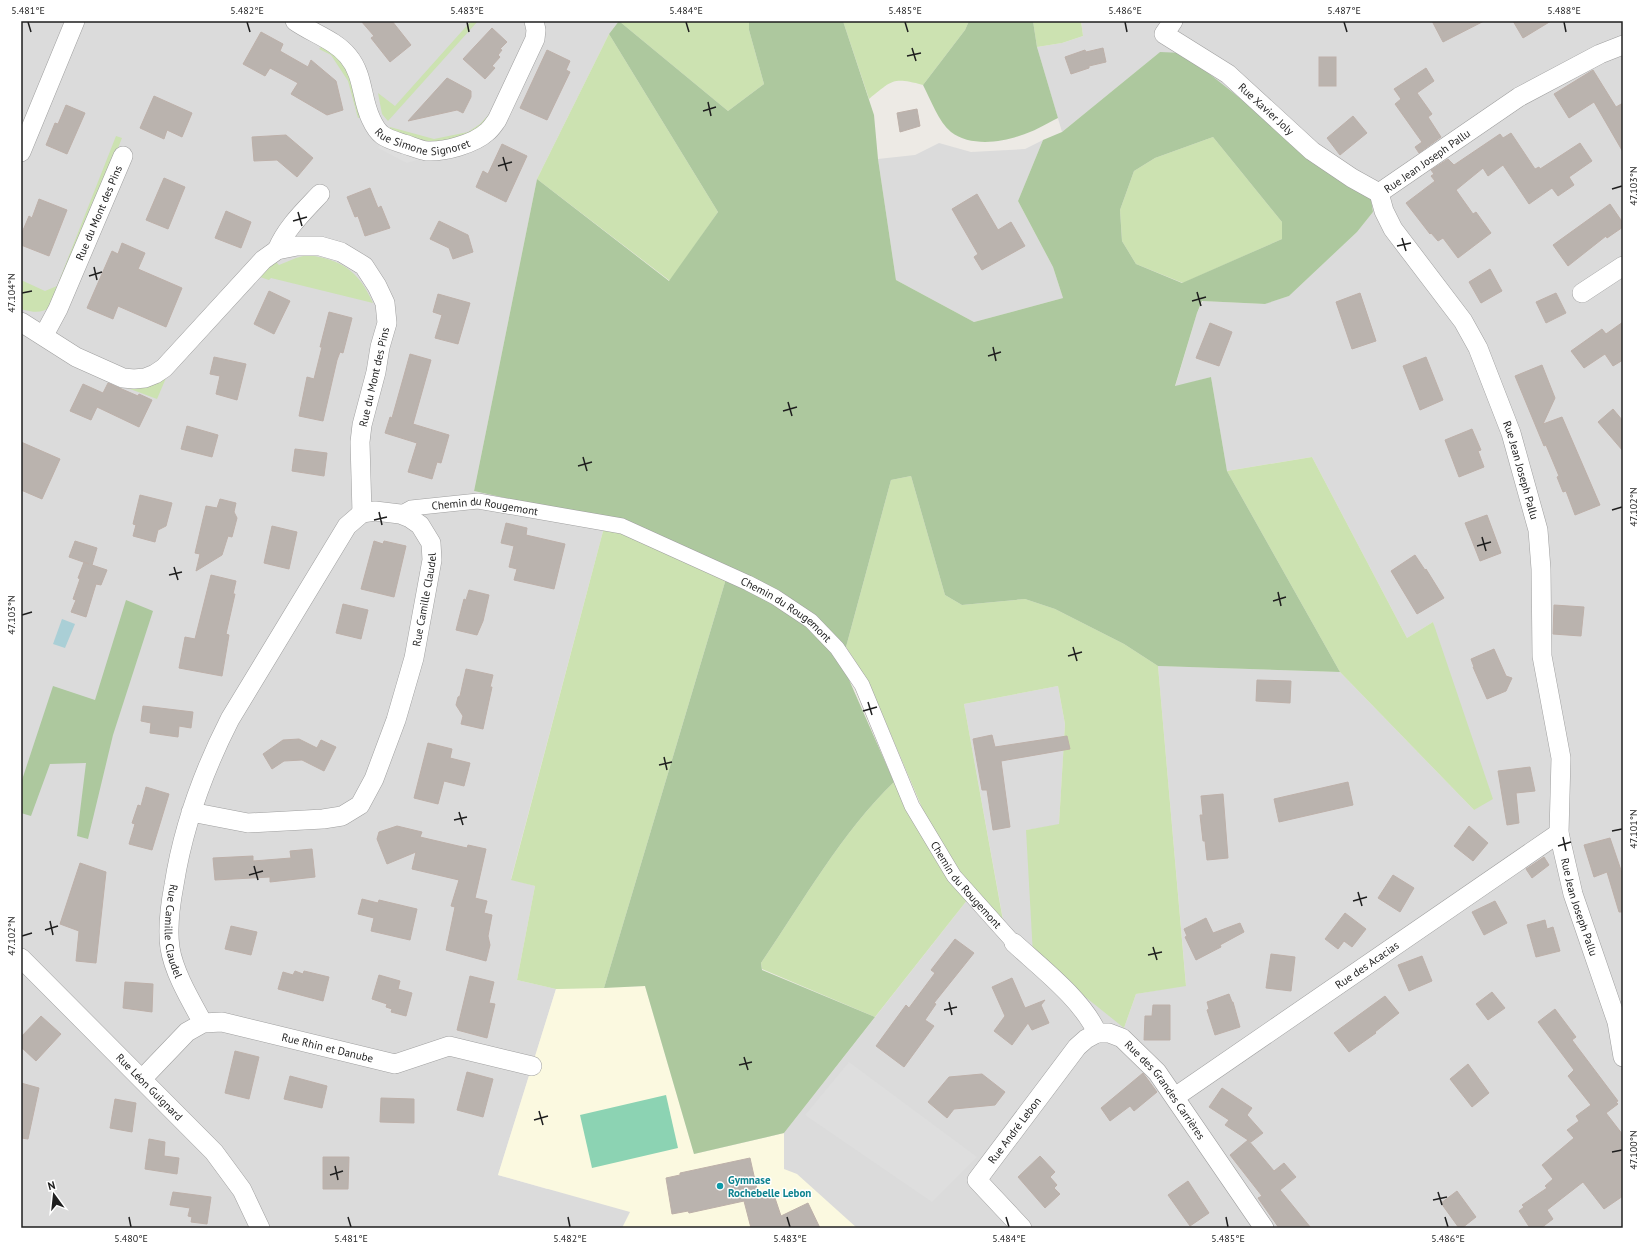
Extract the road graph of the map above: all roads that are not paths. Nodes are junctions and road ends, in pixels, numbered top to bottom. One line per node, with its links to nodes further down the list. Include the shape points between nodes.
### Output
1 (75, 21): 6 (street)
2 (295, 21): 3 (street, Rue Simone Signoret, via 348,55 360,77 370,119 384,137 426,151 459,146 488,132 497,120 535,39)
3 (534, 21)
4 (1173, 21): 8 (street, Rue Xavier Joly, via 1164,34 1228,74 1312,151)
5 (1623, 45): 8 (street, Rue Jean Joseph Pallu, via 1600,54 1519,96)
6 (21, 152)
7 (123, 156): 14 (street, Rue du Mont des Pins, via 58,309)
8 (1379, 193): 18 (street, Rue Jean Joseph Pallu, via 1393,229 1463,320 1478,348 1511,433 1538,530 1542,656 1561,758)
9 (320, 194): 10 (street, Rue du Mont des Pins, via 290,226)
10 (277, 250): 14 (street, Rue du Mont des Pins, via 263,260 156,374 144,378 123,378 76,357); 15 (street, Rue du Mont des Pins, via 297,246 320,246 341,252 364,266 385,303 387,324 360,442)
11 (1623, 266): 12 (street)
12 (1582, 293)
13 (21, 322): 14 (street, Rue du Mont des Pins)
14 (44, 335)
15 (362, 513): 16 (street, Rue Camille Claudel, via 375,510); 17 (street, Rue Camille Claudel, via 347,526 230,719 214,750)
16 (400, 514): 17 (street, Rue Camille Claudel, via 420,525 427,534 431,543 432,560 414,658 396,720 374,779 360,805 336,817 248,823); 19 (street, Chemin du Rougemont, via 411,508 478,501 622,526 748,583 811,621 837,648 862,685 912,806 954,876)
17 (191, 812): 22 (street, Rue Camille Claudel, via 179,851 168,927 175,966)
18 (1559, 833): 21 (street, Rue Jean Joseph Pallu, via 1573,894); 27 (street, Rue des Acacias)
19 (1014, 943): 23 (street, via 1076,1000 1092,1021)
20 (21, 958): 26 (street, Rue Léon Guignard)
21 (1620, 1021): 24 (street, Rue Jean Joseph Pallu)
22 (203, 1023): 25 (street, Rue Rhin et Danube, via 222,1022 395,1064 449,1046); 26 (street, Rue Rhin et Danube, via 187,1032)
23 (1097, 1033): 27 (street, Rue des Grandes Carrières, via 1109,1033 1122,1038 1157,1072); 29 (street, Rue André Lebon, via 1077,1047 977,1180)
24 (1623, 1057)
25 (532, 1066)
26 (142, 1079): 28 (street, Rue Léon Guignard, via 214,1152 242,1190)
27 (1175, 1097): 30 (street, Rue des Grandes Carrières)
28 (260, 1228)
29 (1022, 1228)
30 (1264, 1228)

